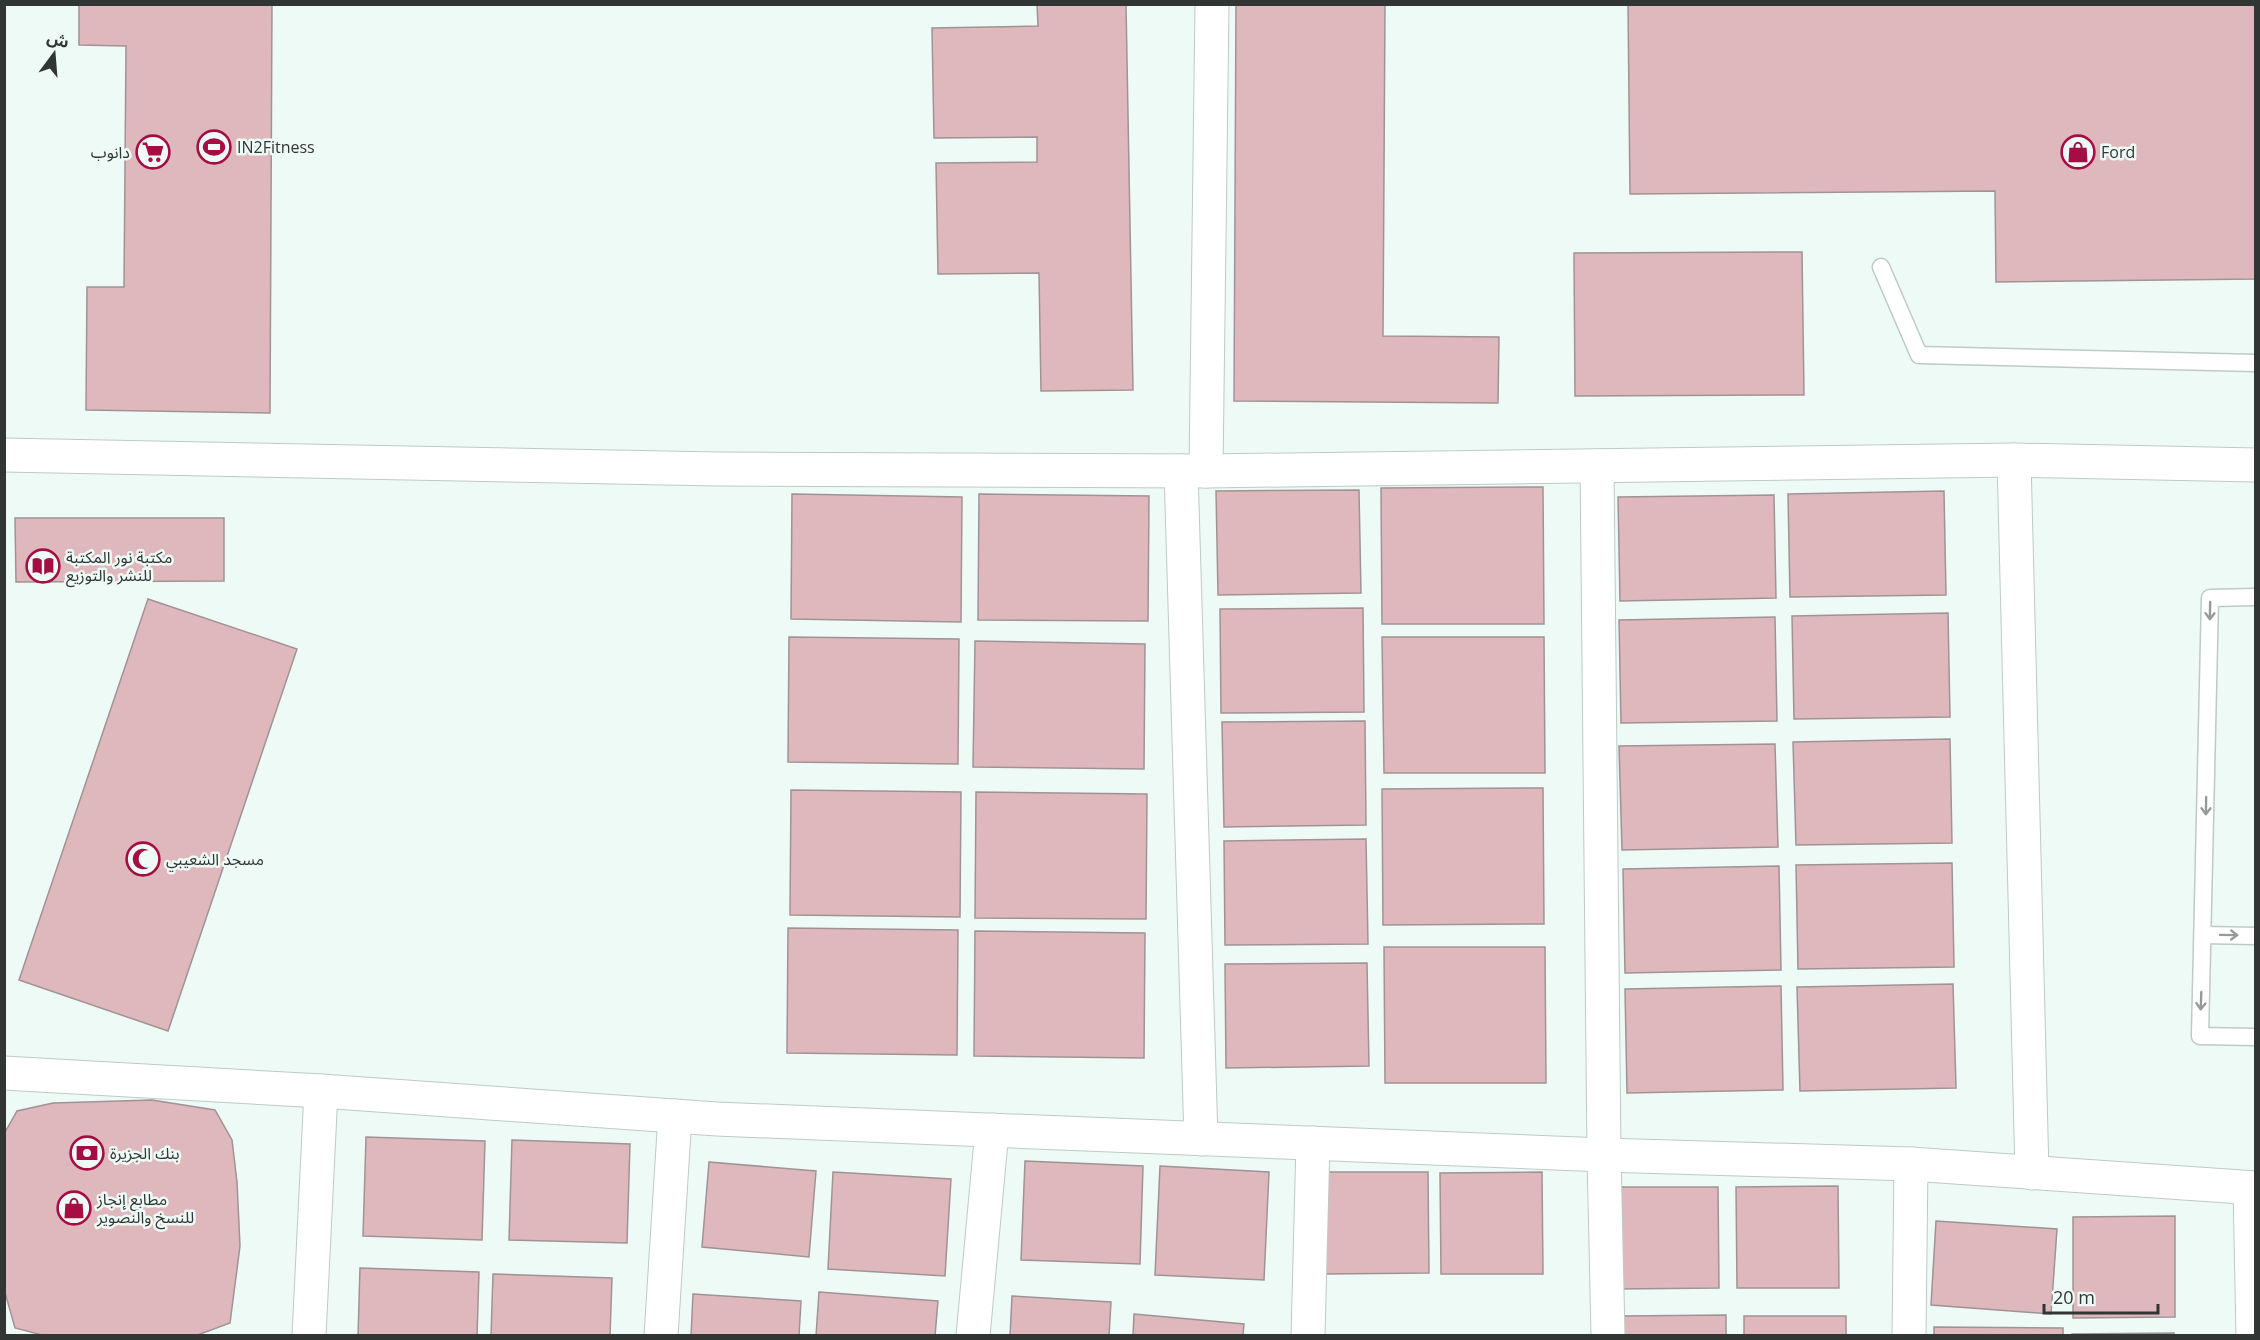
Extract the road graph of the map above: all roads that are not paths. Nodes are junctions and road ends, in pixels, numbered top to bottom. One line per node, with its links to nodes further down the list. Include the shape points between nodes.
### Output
1 (1212, 4): 8 (street)
2 (1881, 267): 3 (lane, via 1919,355)
3 (2256, 363)
4 (4, 455): 8 (street, via 718,469)
5 (2014, 460): 6 (street); 7 (street); 21 (street)
6 (2256, 465)
7 (1597, 466): 8 (street); 19 (street)
8 (1194, 471): 17 (street)
9 (2256, 597): 10 (lane, one-way to 10, via 2210,598)
10 (2204, 935): 11 (lane, one-way to 11); 12 (lane, one-way to 12, via 2200,1036)
11 (2256, 936)
12 (2256, 1037)
13 (4, 1073): 14 (street)
14 (321, 1091): 15 (street); 23 (street)
15 (675, 1116): 16 (street); 24 (street)
16 (992, 1130): 17 (street); 25 (street)
17 (1201, 1139): 18 (street)
18 (1313, 1143): 19 (street); 26 (street)
19 (1604, 1155): 20 (street); 27 (street)
20 (1911, 1164): 21 (street); 28 (street)
21 (2032, 1173): 22 (street)
22 (2253, 1188): 29 (street)
23 (309, 1335)
24 (661, 1335)
25 (973, 1335)
26 (1308, 1335)
27 (1608, 1335)
28 (1909, 1335)
29 (2253, 1335)

